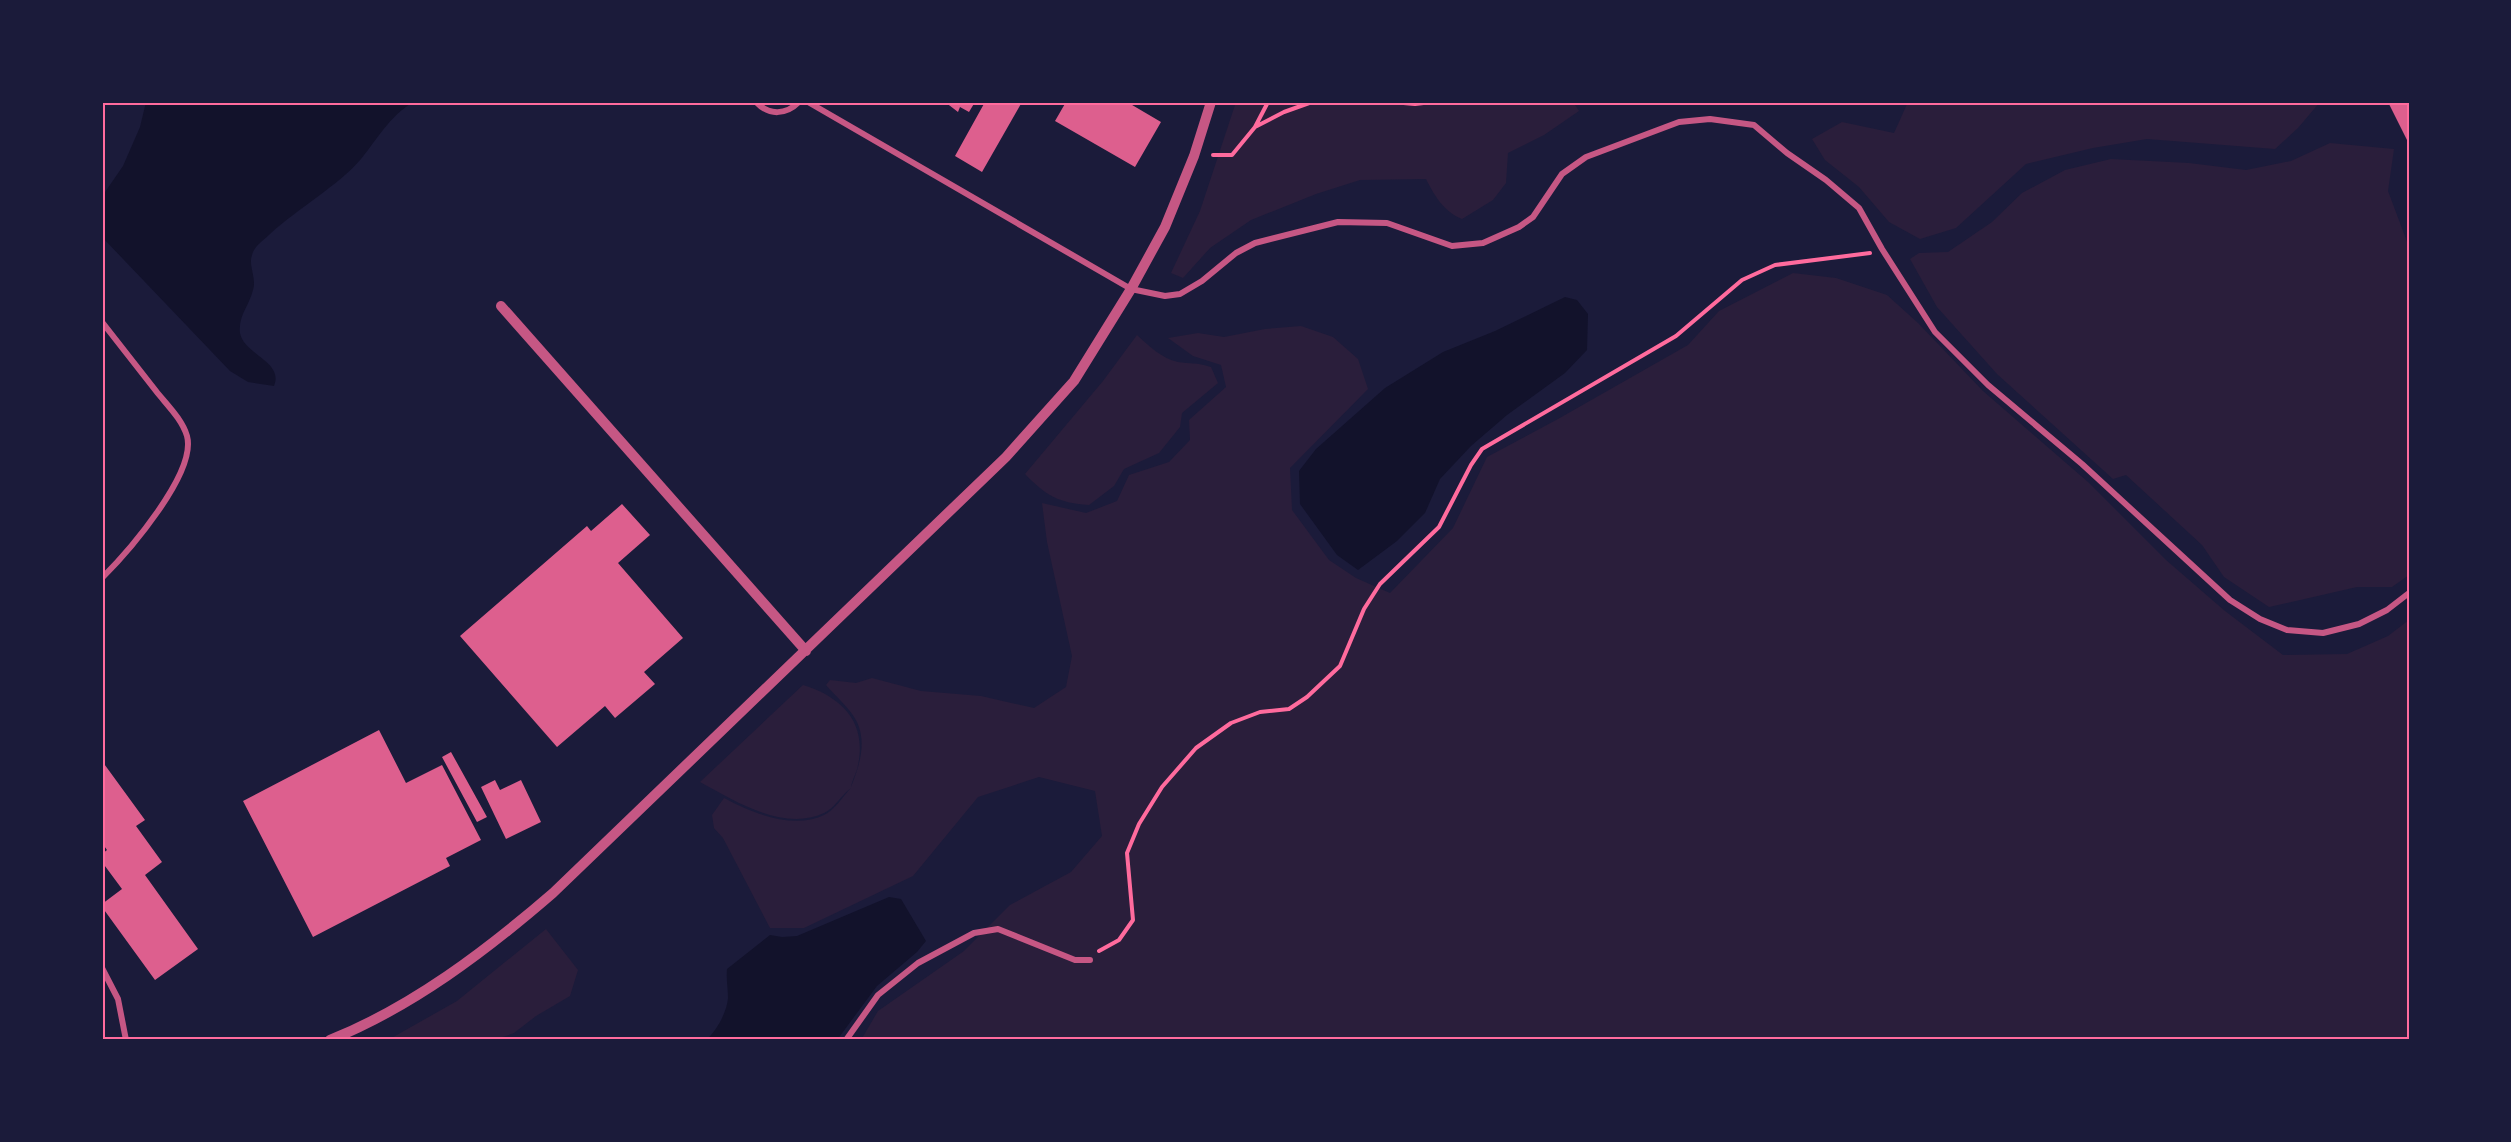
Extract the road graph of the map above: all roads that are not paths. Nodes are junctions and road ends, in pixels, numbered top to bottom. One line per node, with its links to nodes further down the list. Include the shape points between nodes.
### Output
1 (756, 102): 2 (street, via 776,113)
2 (799, 102)
3 (808, 102): 5 (street)
4 (1210, 102): 5 (street, via 1194,156 1165,227)
5 (1131, 289): 9 (street, via 1165,296 1180,294 1255,243 1338,222 1387,223 1452,246 1483,243 1533,217 1562,174 1586,157 1679,122 1710,119 1755,125 1859,207 1935,332 1988,385 2082,464 2230,600 2260,619 2288,630 2323,633 2359,624); 10 (street, via 1074,381 1044,417)
6 (501, 306): 10 (street)
7 (102, 322): 8 (street, via 181,423 188,447 188,458 159,509)
8 (102, 578)
9 (2409, 593)
10 (806, 651): 14 (street, via 520,922 438,982)
11 (1090, 960): 15 (street, via 1075,960 998,929 974,933 918,963 878,995)
12 (102, 968): 13 (street, via 118,999)
13 (126, 1040)
14 (330, 1040)
15 (846, 1040)

